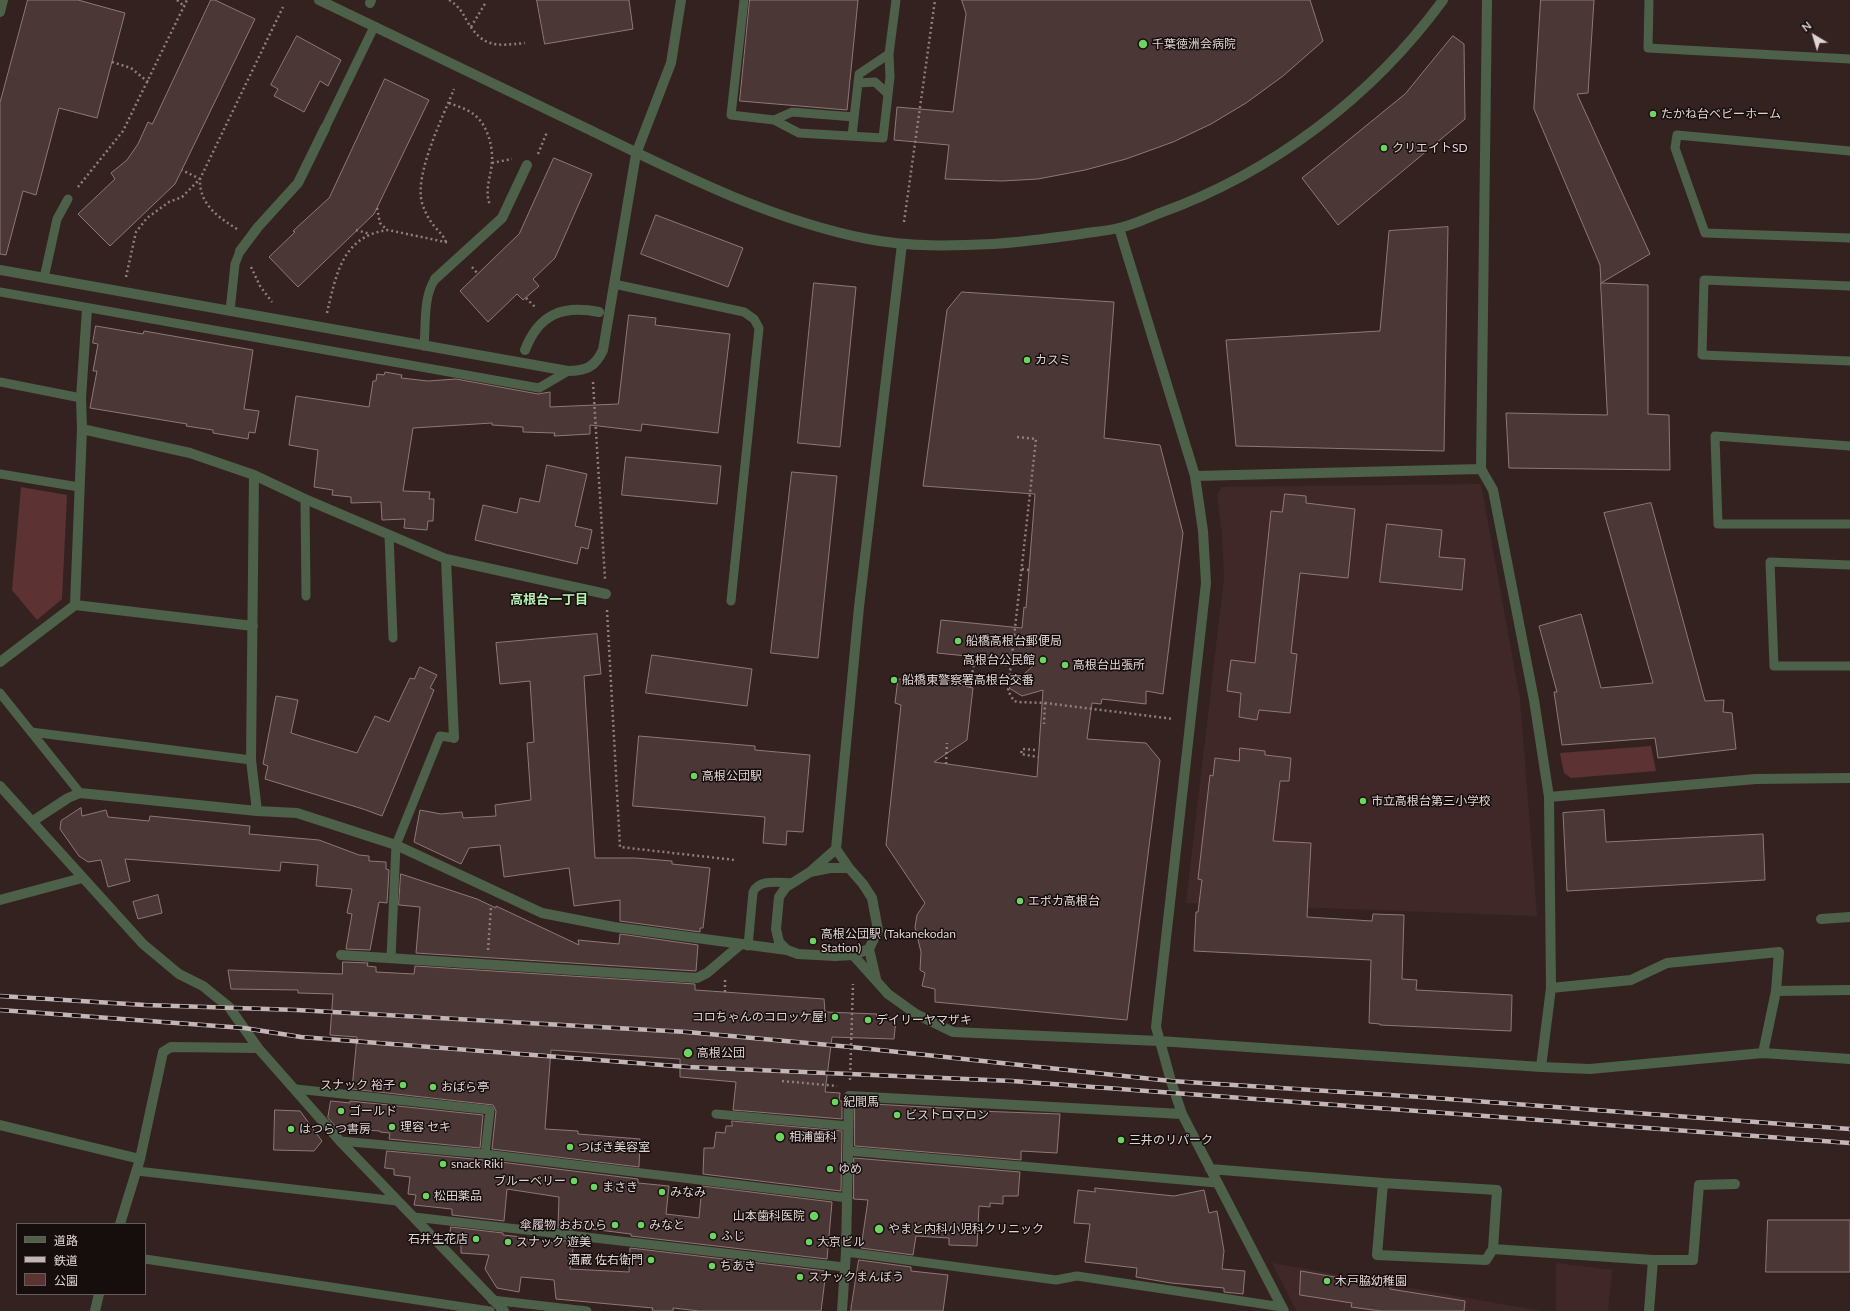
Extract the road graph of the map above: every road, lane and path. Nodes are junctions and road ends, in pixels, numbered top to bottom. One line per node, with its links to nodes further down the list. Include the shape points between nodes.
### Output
1 (3, 0): 16 (street)
2 (177, 0): 14 (path)
3 (187, 0): 14 (path)
4 (319, 0): 17 (street)
5 (449, 0): 18 (path, via 461,9)
6 (681, 0): 33 (street, via 671,63)
7 (744, 0): 29 (lane, via 731,115)
8 (896, 0): 20 (lane)
9 (935, 0): 40 (path)
10 (1444, 0): 41 (street, via 1403,50 1372,82 1314,130 1247,174 1205,196)
11 (1487, 0): 75 (street)
12 (1649, 0): 21 (lane, via 1648,48)
13 (486, 2): 18 (path)
14 (185, 7): 23 (path)
15 (283, 7): 36 (path)
16 (0, 12)
17 (374, 27): 30 (lane); 33 (street)
18 (470, 27): 19 (path, via 476,36 494,45)
19 (525, 43)
20 (889, 54): 24 (lane, via 859,74); 26 (lane)
21 (1850, 59)
22 (112, 62): 23 (path, via 131,68)
23 (148, 82): 37 (path, via 123,130)
24 (858, 83): 26 (lane, via 875,82); 28 (lane)
25 (454, 89): 27 (path)
26 (888, 94): 31 (lane, via 883,138)
27 (449, 103): 39 (path, via 473,113 482,123 491,142 492,163 487,185 488,199 492,209); 47 (path, via 424,168 420,191 428,218)
28 (854, 117): 29 (lane, via 792,112); 31 (lane)
29 (774, 120): 31 (lane, via 799,134)
30 (325, 128): 45 (street, via 298,183)
31 (852, 136)
32 (1850, 151): 46 (lane, via 1677,135 1675,148 1706,232)
33 (636, 154): 49 (street, via 804,222 868,239); 57 (street)
34 (527, 164): 39 (street)
35 (182, 170): 36 (path)
36 (200, 179): 45 (path, via 200,190 215,215); 56 (path, via 182,197 169,202 147,218 136,232)
37 (68, 199): 54 (lane, via 57,219)
38 (377, 208): 43 (path, via 380,223)
39 (502, 218): 55 (street)
40 (904, 222)
41 (1119, 228): 49 (street, via 1025,242 948,246); 78 (street)
42 (356, 230): 44 (path)
43 (388, 230): 44 (path); 47 (path)
44 (370, 234): 64 (path, via 351,248 342,262 335,278)
45 (249, 237): 50 (street)
46 (1850, 238)
47 (446, 242): 48 (path)
48 (452, 243)
49 (902, 244): 116 (street, via 859,607)
50 (240, 251): 60 (path, via 251,255 251,267 256,279); 62 (lane, via 235,264)
51 (470, 264): 53 (path)
52 (0, 270): 54 (street)
53 (478, 274)
54 (44, 278): 62 (street)
55 (435, 279): 65 (lane, via 427,296)
56 (125, 280)
57 (614, 284): 68 (street, via 603,350 599,359 581,371); 89 (lane, via 744,312 754,319 758,328)
58 (1850, 286): 67 (lane, via 1704,280 1702,355)
59 (0, 292): 61 (lane)
60 (276, 306)
61 (87, 309): 68 (lane, via 539,388); 71 (street)
62 (230, 311): 65 (street)
63 (599, 312): 66 (street, via 569,309 546,318 529,338)
64 (326, 315)
65 (424, 346): 68 (street)
66 (525, 350)
67 (1850, 360)
68 (568, 371)
69 (593, 379): 87 (path)
70 (0, 382): 71 (lane)
71 (81, 398): 72 (street)
72 (82, 429): 77 (street, via 190,453); 79 (street)
73 (1017, 437): 85 (path, via 1036,439)
74 (1850, 446): 81 (lane, via 1715,436 1718,524)
75 (1481, 470): 78 (street); 112 (street, via 1493,490 1534,700)
76 (0, 474): 79 (lane)
77 (254, 475): 80 (street); 91 (street)
78 (1195, 476): 140 (street, via 1203,532 1206,583 1156,1027)
79 (79, 487): 90 (street)
80 (305, 499): 82 (street); 88 (lane)
81 (1850, 524)
82 (389, 534): 83 (street); 92 (lane)
83 (446, 559): 87 (street); 102 (street)
84 (1850, 565): 95 (lane, via 1770,562 1774,666)
85 (1022, 569): 86 (path); 94 (path)
86 (1029, 570)
87 (606, 594): 117 (path, via 620,847)
88 (306, 596)
89 (731, 601)
90 (75, 605): 91 (street); 93 (street)
91 (253, 626): 106 (street)
92 (393, 638)
93 (0, 662)
94 (1010, 666): 96 (path, via 974,663); 98 (path, via 1008,691 1014,701)
95 (1850, 666)
96 (970, 687)
97 (0, 693): 101 (lane)
98 (1044, 703): 99 (path); 100 (path)
99 (1174, 718)
100 (1044, 724)
101 (31, 732): 106 (lane); 110 (lane)
102 (454, 738): 115 (lane, via 440,736)
103 (947, 743): 107 (path)
104 (1035, 750): 105 (path, via 1022,749 1020,754)
105 (1038, 757)
106 (251, 760): 113 (street)
107 (946, 764)
108 (1850, 778): 112 (street, via 1756,779)
109 (0, 786): 111 (street)
110 (80, 793): 113 (street); 114 (street)
111 (4, 794): 114 (street)
112 (1549, 797): 136 (street)
113 (257, 811): 115 (street, via 297,814)
114 (33, 821): 120 (street)
115 (396, 845): 122 (street); 131 (lane)
116 (836, 849): 118 (street); 119 (street)
117 (735, 860)
118 (849, 868): 119 (street); 127 (street, via 872,898 878,930)
119 (810, 872): 121 (street)
120 (82, 878): 123 (street); 141 (street, via 143,944 179,974 203,986 229,1007)
121 (793, 882): 126 (lane, via 766,883 755,889); 128 (street, via 779,897 776,929 780,942)
122 (492, 890): 126 (street, via 542,913 614,928); 132 (path)
123 (0, 900)
124 (1850, 917): 125 (street)
125 (1821, 918)
126 (744, 945): 128 (street); 132 (street, via 697,978)
127 (870, 949): 130 (street); 133 (street)
128 (787, 950): 130 (street, via 798,954)
129 (341, 955): 131 (street)
130 (853, 955): 133 (street)
131 (391, 958): 132 (street)
132 (488, 964)
133 (876, 979): 140 (street, via 888,994 916,1014 953,1032)
134 (725, 980): 139 (path)
135 (853, 984): 147 (path)
136 (1551, 988): 138 (street, via 1631,980 1667,963 1779,952); 144 (street)
137 (1850, 990): 138 (street)
138 (1776, 991): 142 (street)
139 (724, 992)
140 (1159, 1041): 144 (street); 149 (street)
141 (258, 1048): 146 (street); 155 (street, via 171,1047 163,1052)
142 (1763, 1053): 143 (street); 144 (street, via 1590,1068)
143 (1850, 1059)
144 (1541, 1067)
145 (782, 1081): 147 (path)
146 (296, 1090): 152 (street); 154 (lane, via 490,1110)
147 (849, 1092): 149 (street); 151 (street)
148 (716, 1114): 151 (lane)
149 (1182, 1114): 156 (street)
150 (0, 1125): 155 (street)
151 (848, 1126): 153 (street)
152 (340, 1141): 154 (lane); 162 (street)
153 (848, 1151): 158 (lane); 161 (street)
154 (485, 1154): 161 (lane)
155 (140, 1159): 157 (street)
156 (1210, 1169): 158 (street); 159 (street)
157 (137, 1171): 162 (lane); 164 (street)
158 (1217, 1183): 172 (street)
159 (1383, 1183): 165 (street, via 1497,1190); 165 (street, via 1377,1255 1486,1260)
160 (1734, 1184): 168 (street, via 1698,1185 1693,1260)
161 (848, 1198): 166 (street)
162 (397, 1201): 163 (street)
163 (414, 1217): 169 (lane); 171 (street)
164 (120, 1223)
165 (1493, 1249): 168 (street)
166 (846, 1252): 169 (street); 172 (lane, via 1056,1280 1077,1276)
167 (146, 1259): 175 (lane)
168 (1653, 1260): 179 (street)
169 (844, 1267): 178 (street)
170 (99, 1295): 173 (street)
171 (492, 1300): 176 (street); 177 (lane)
172 (1283, 1309)
173 (95, 1311): 174 (lane)
174 (98, 1311)
175 (490, 1311)
176 (504, 1311)
177 (587, 1311)
178 (842, 1311)
179 (1649, 1311)

